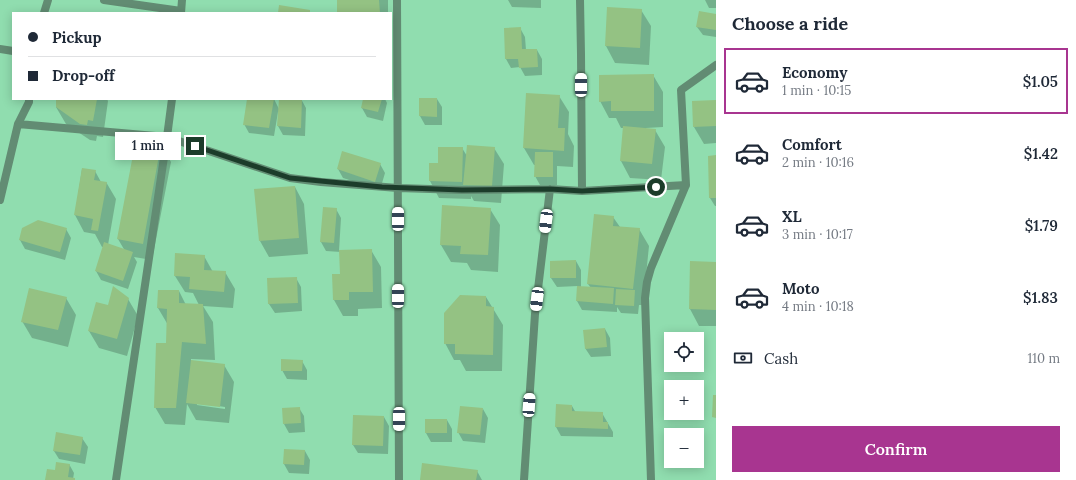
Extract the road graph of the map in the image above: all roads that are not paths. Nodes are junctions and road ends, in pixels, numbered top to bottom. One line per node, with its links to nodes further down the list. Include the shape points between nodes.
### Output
1 (48, 0): 6 (lane)
2 (104, 0): 7 (lane)
3 (182, 0): 7 (lane)
4 (397, 0): 16 (lane)
5 (580, 0): 18 (lane)
6 (44, 12)
7 (181, 12)
8 (0, 49): 9 (lane)
9 (12, 51)
10 (716, 65): 15 (lane, via 681,90)
11 (29, 100): 13 (lane)
12 (172, 100): 14 (lane)
13 (18, 124): 14 (lane); 19 (lane)
14 (167, 137): 16 (lane, via 290,178); 20 (lane)
15 (686, 186): 18 (lane); 23 (lane, via 651,268 645,298)
16 (398, 188): 17 (lane); 21 (lane)
17 (550, 189): 18 (lane); 22 (lane, via 535,314)
18 (582, 191)
19 (0, 200)
20 (116, 480)
21 (399, 480)
22 (524, 480)
23 (651, 480)

